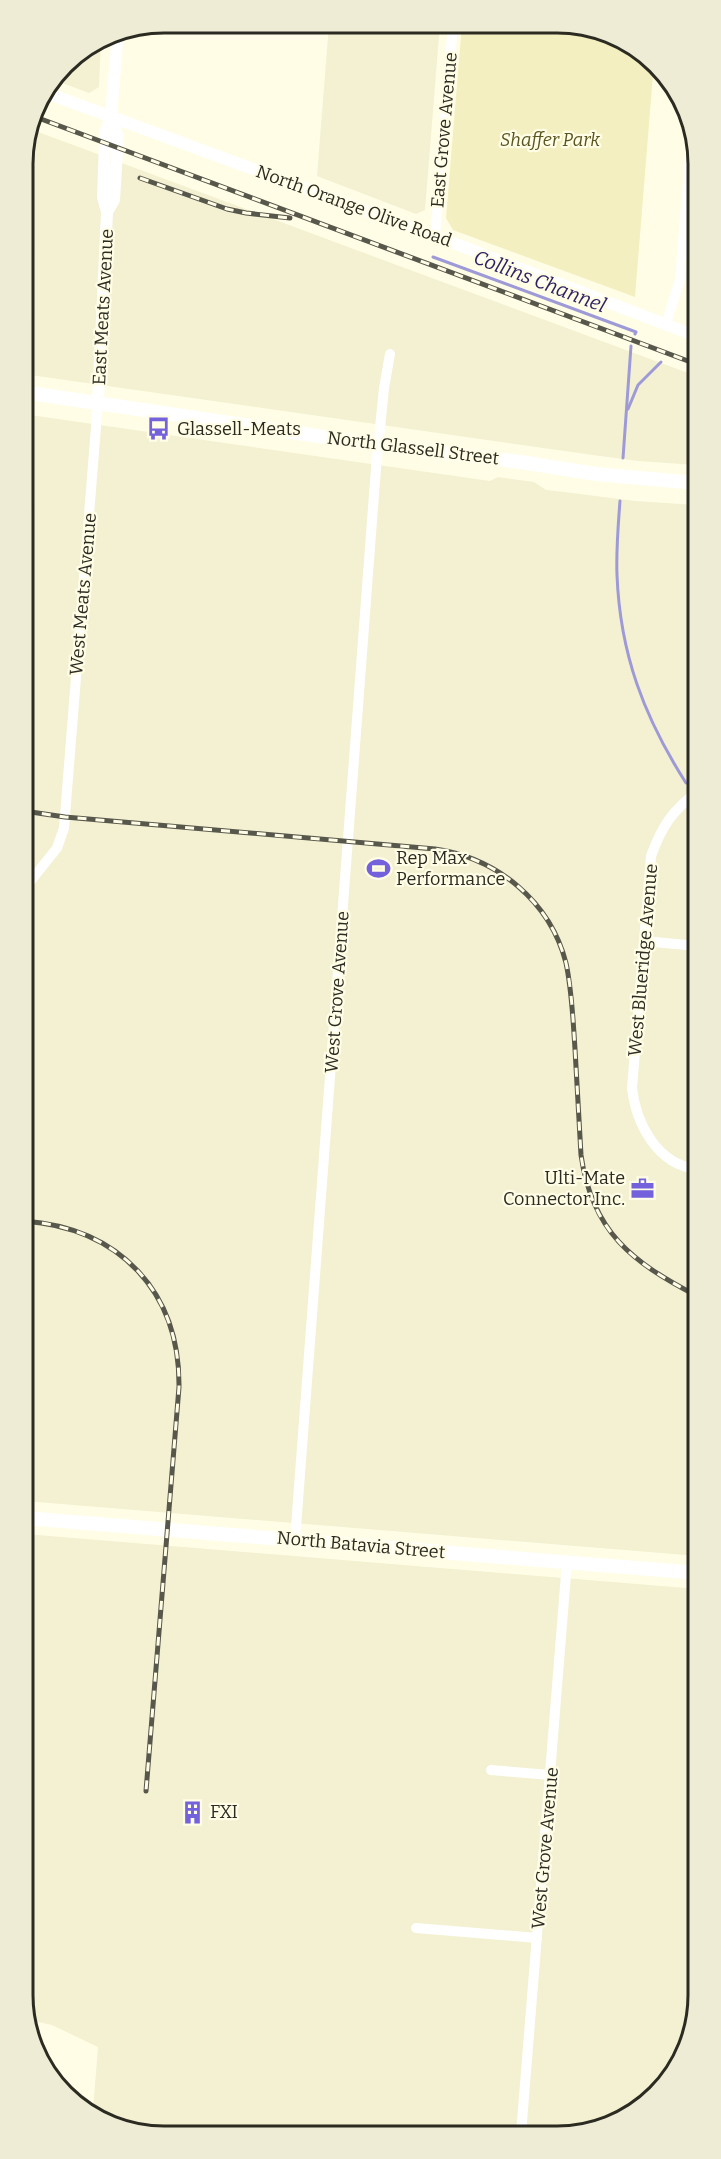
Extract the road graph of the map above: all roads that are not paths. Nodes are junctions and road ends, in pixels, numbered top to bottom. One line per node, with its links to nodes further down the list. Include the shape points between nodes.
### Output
1 (452, 33): 6 (street, East Grove Avenue)
2 (117, 42): 4 (street, East Meats Avenue)
3 (53, 95): 4 (street, North Orange Olive Road)
4 (111, 116): 6 (street, North Orange Olive Road); 11 (street, East Meats Avenue, via 118,136 114,200 107,212)
5 (688, 179): 7 (street, via 680,280)
6 (435, 236): 7 (street, North Orange Olive Road)
7 (666, 324): 8 (street, North Orange Olive Road)
8 (688, 333)
9 (390, 354): 12 (street)
10 (33, 393): 11 (main road, North Glassell Street)
11 (98, 402): 12 (main road, North Glassell Street); 15 (street, West Meats Avenue, via 64,828 57,848)
12 (378, 445): 13 (main road, North Glassell Street); 20 (street, West Grove Avenue)
13 (688, 482)
14 (688, 799): 16 (street, West Blueridge Avenue, via 665,824 654,849)
15 (33, 878)
16 (644, 941): 17 (street); 18 (street, West Blueridge Avenue, via 634,1043 634,1107 654,1145)
17 (688, 945)
18 (688, 1168)
19 (33, 1519): 20 (main road, North Batavia Street)
20 (295, 1540): 21 (main road, North Batavia Street)
21 (567, 1562): 22 (main road, North Batavia Street); 24 (street, West Grove Avenue)
22 (688, 1572)
23 (491, 1770): 24 (street)
24 (550, 1775): 26 (street, West Grove Avenue)
25 (416, 1928): 26 (street)
26 (537, 1938): 27 (street, West Grove Avenue)
27 (522, 2126)

